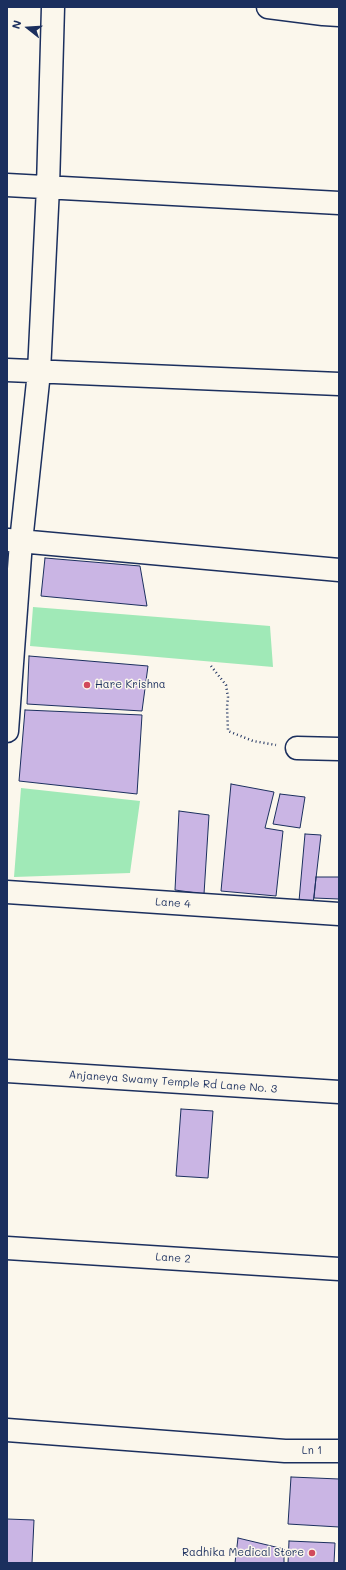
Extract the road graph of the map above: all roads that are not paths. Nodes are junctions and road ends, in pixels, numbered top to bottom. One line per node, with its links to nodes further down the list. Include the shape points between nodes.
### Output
1 (53, 7): 5 (street)
2 (268, 7): 3 (street)
3 (339, 15)
4 (7, 185): 5 (street)
5 (48, 187): 6 (street); 8 (street)
6 (339, 203)
7 (7, 370): 8 (street)
8 (39, 372): 9 (street); 10 (street)
9 (339, 384)
10 (14, 541): 11 (street); 12 (street)
11 (339, 570)
12 (7, 729): 13 (street)
13 (7, 734)
14 (290, 747): 15 (street)
15 (339, 749)
16 (7, 892): 17 (street, Lane 4)
17 (339, 914)
18 (7, 1072): 19 (street, Anjaneya Swamy Temple Rd Lane No. 3)
19 (339, 1092)
20 (7, 1248): 21 (street, Lane 2)
21 (339, 1269)
22 (7, 1430): 23 (street, Ln 1, via 285,1450)
23 (339, 1451)

